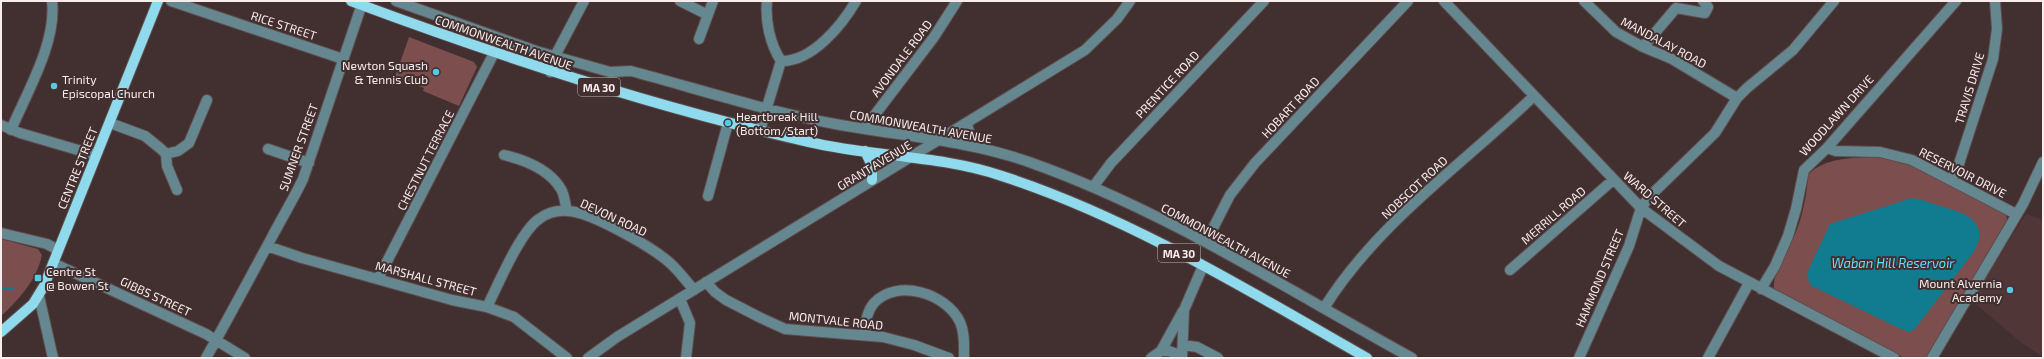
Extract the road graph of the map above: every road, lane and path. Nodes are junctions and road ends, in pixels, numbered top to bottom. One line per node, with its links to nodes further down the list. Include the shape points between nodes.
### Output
1 (52, 1): 42 (street, via 53,23 45,52)
2 (158, 1): 37 (main road, CENTRE STREET)
3 (170, 1): 28 (street, RICE STREET)
4 (351, 1): 21 (main road, COMMONWEALTH AVENUE / MA 30)
5 (396, 1): 27 (street, COMMONWEALTH AVENUE)
6 (584, 1): 27 (street)
7 (680, 1): 23 (street)
8 (713, 1): 23 (street)
9 (767, 1): 29 (street, via 769,31)
10 (856, 1): 29 (street, via 841,24 818,46 800,56)
11 (957, 1): 41 (street, AVONDALE ROAD, via 934,38)
12 (1130, 1): 39 (street, GRANT AVENUE, via 1117,19 1085,50)
13 (1264, 1): 58 (street, PRENTICE ROAD, via 1111,163)
14 (1408, 1): 65 (street, HOBART ROAD, via 1255,163 1230,196)
15 (1444, 1): 33 (street, WARD STREET)
16 (1584, 1): 25 (street, MANDALAY ROAD, via 1613,30)
17 (1703, 1): 22 (street, via 1708,7 1705,13)
18 (1834, 1): 34 (street, via 1793,50)
19 (1956, 1): 47 (street, WOODLAWN DRIVE)
20 (1995, 1): 55 (street, TRAVIS DRIVE, via 1997,29 1993,59 1957,170)
21 (362, 3): 26 (main road, COMMONWEALTH AVENUE / MA 30); 28 (street, SUMNER STREET)
22 (1674, 5): 25 (street)
23 (708, 15): 24 (street)
24 (699, 39)
25 (1642, 47): 34 (street, MANDALAY ROAD, via 1672,59)
26 (494, 53): 30 (main road, COMMONWEALTH AVENUE / MA 30); 71 (street, CHESTNUT TERRACE)
27 (555, 56): 30 (street); 31 (street, COMMONWEALTH AVENUE)
28 (343, 59): 54 (street, SUMNER STREET)
29 (781, 61): 36 (street)
30 (550, 72): 32 (main road, COMMONWEALTH AVENUE / MA 30)
31 (610, 72): 32 (street); 36 (street, COMMONWEALTH AVENUE, via 631,71)
32 (606, 89): 38 (main road, COMMONWEALTH AVENUE / MA 30)
33 (1534, 96): 57 (street, WARD STREET); 79 (street, NOBSCOT ROAD, via 1401,216 1344,280)
34 (1737, 98): 61 (street, via 1715,133 1649,197)
35 (207, 100): 49 (street, via 189,143 178,151)
36 (766, 108): 41 (street, COMMONWEALTH AVENUE); 43 (street)
37 (110, 123): 49 (street, via 145,136); 50 (main road, CENTRE STREET)
38 (728, 123): 43 (main road, COMMONWEALTH AVENUE / MA 30); 60 (street)
39 (967, 123): 44 (street, GRANT AVENUE); 45 (street)
40 (1, 125): 42 (street)
41 (864, 129): 44 (street, COMMONWEALTH AVENUE)
42 (12, 130): 50 (street)
43 (760, 130): 48 (main road, COMMONWEALTH AVENUE / MA 30, via 811,143)
44 (938, 141): 45 (street, COMMONWEALTH AVENUE); 52 (street, GRANT AVENUE)
45 (972, 146): 58 (street, COMMONWEALTH AVENUE, via 1028,162)
46 (268, 148): 54 (street)
47 (1827, 148): 55 (street, RESERVOIR DRIVE, via 1901,156); 74 (street, WOODLAWN DRIVE, via 1804,170 1788,236 1778,261)
48 (864, 151): 52 (main road, COMMONWEALTH AVENUE / MA 30); 56 (main road, via 872,166)
49 (166, 154): 59 (street, via 167,166)
50 (95, 155): 67 (main road, CENTRE STREET)
51 (504, 155): 62 (street, via 526,160 550,176 561,189)
52 (910, 158): 56 (street, GRANT AVENUE); 69 (main road, COMMONWEALTH AVENUE / MA 30, via 962,166 1015,180 1103,217)
53 (2043, 162): 63 (street)
54 (309, 163): 66 (street, SUMNER STREET, via 294,198)
55 (1951, 179): 63 (street, RESERVOIR DRIVE)
56 (872, 180): 72 (street, GRANT AVENUE)
57 (1613, 180): 61 (street, WARD STREET); 70 (street, MERRILL ROAD)
58 (1092, 187): 65 (street, COMMONWEALTH AVENUE)
59 (177, 190)
60 (708, 196)
61 (1641, 208): 73 (street, WARD STREET, via 1709,260); 99 (street, HAMMOND STREET, via 1629,246)
62 (567, 211): 75 (street, DEVON ROAD, via 586,216 646,247 669,263); 78 (street, DEVON ROAD, via 549,214 533,224 524,236)
63 (2016, 214): 102 (street)
64 (1, 233): 67 (street, via 47,244)
65 (1206, 242): 79 (street, COMMONWEALTH AVENUE)
66 (267, 246): 71 (street, MARSHALL STREET); 83 (street, SUMNER STREET)
67 (58, 250): 68 (main road, CENTRE STREET)
68 (53, 263): 76 (main road, CENTRE STREET); 83 (street, GIBBS STREET)
69 (1203, 266): 80 (street); 97 (main road, COMMONWEALTH AVENUE / MA 30)
70 (1510, 270)
71 (378, 279): 78 (street, MARSHALL STREET)
72 (706, 282): 75 (street, GRANT AVENUE); 82 (street, MONTVALE ROAD, via 726,300 785,329)
73 (1749, 283): 74 (street, WARD STREET); 100 (street)
74 (1761, 289): 101 (street, WARD STREET)
75 (694, 290): 77 (street, GRANT AVENUE)
76 (39, 296): 81 (main road, CENTRE STREET); 87 (street)
77 (680, 299): 91 (street, GRANT AVENUE, via 617,337); 92 (street, via 690,323)
78 (487, 307): 90 (street, MARSHALL STREET, via 514,317)
79 (1324, 308): 98 (street, COMMONWEALTH AVENUE)
80 (1184, 310): 84 (street); 85 (street)
81 (1, 332)
82 (865, 335): 93 (street, MONTVALE ROAD, via 896,340); 94 (street, via 868,313 880,298 894,292 924,293 939,300 957,316 963,332)
83 (216, 340): 88 (street, SUMNER STREET); 89 (street, GIBBS STREET)
84 (1182, 345): 86 (street); 96 (street, via 1197,347)
85 (1160, 351): 86 (street, via 1172,352); 95 (street)
86 (1182, 357)
87 (53, 358)
88 (206, 358)
89 (245, 358)
90 (567, 358)
91 (588, 358)
92 (686, 358)
93 (949, 358)
94 (964, 358)
95 (1151, 358)
96 (1218, 358)
97 (1367, 358)
98 (1412, 358)
99 (1579, 358)
100 (1708, 358)
101 (1894, 358)
102 (1932, 358)

